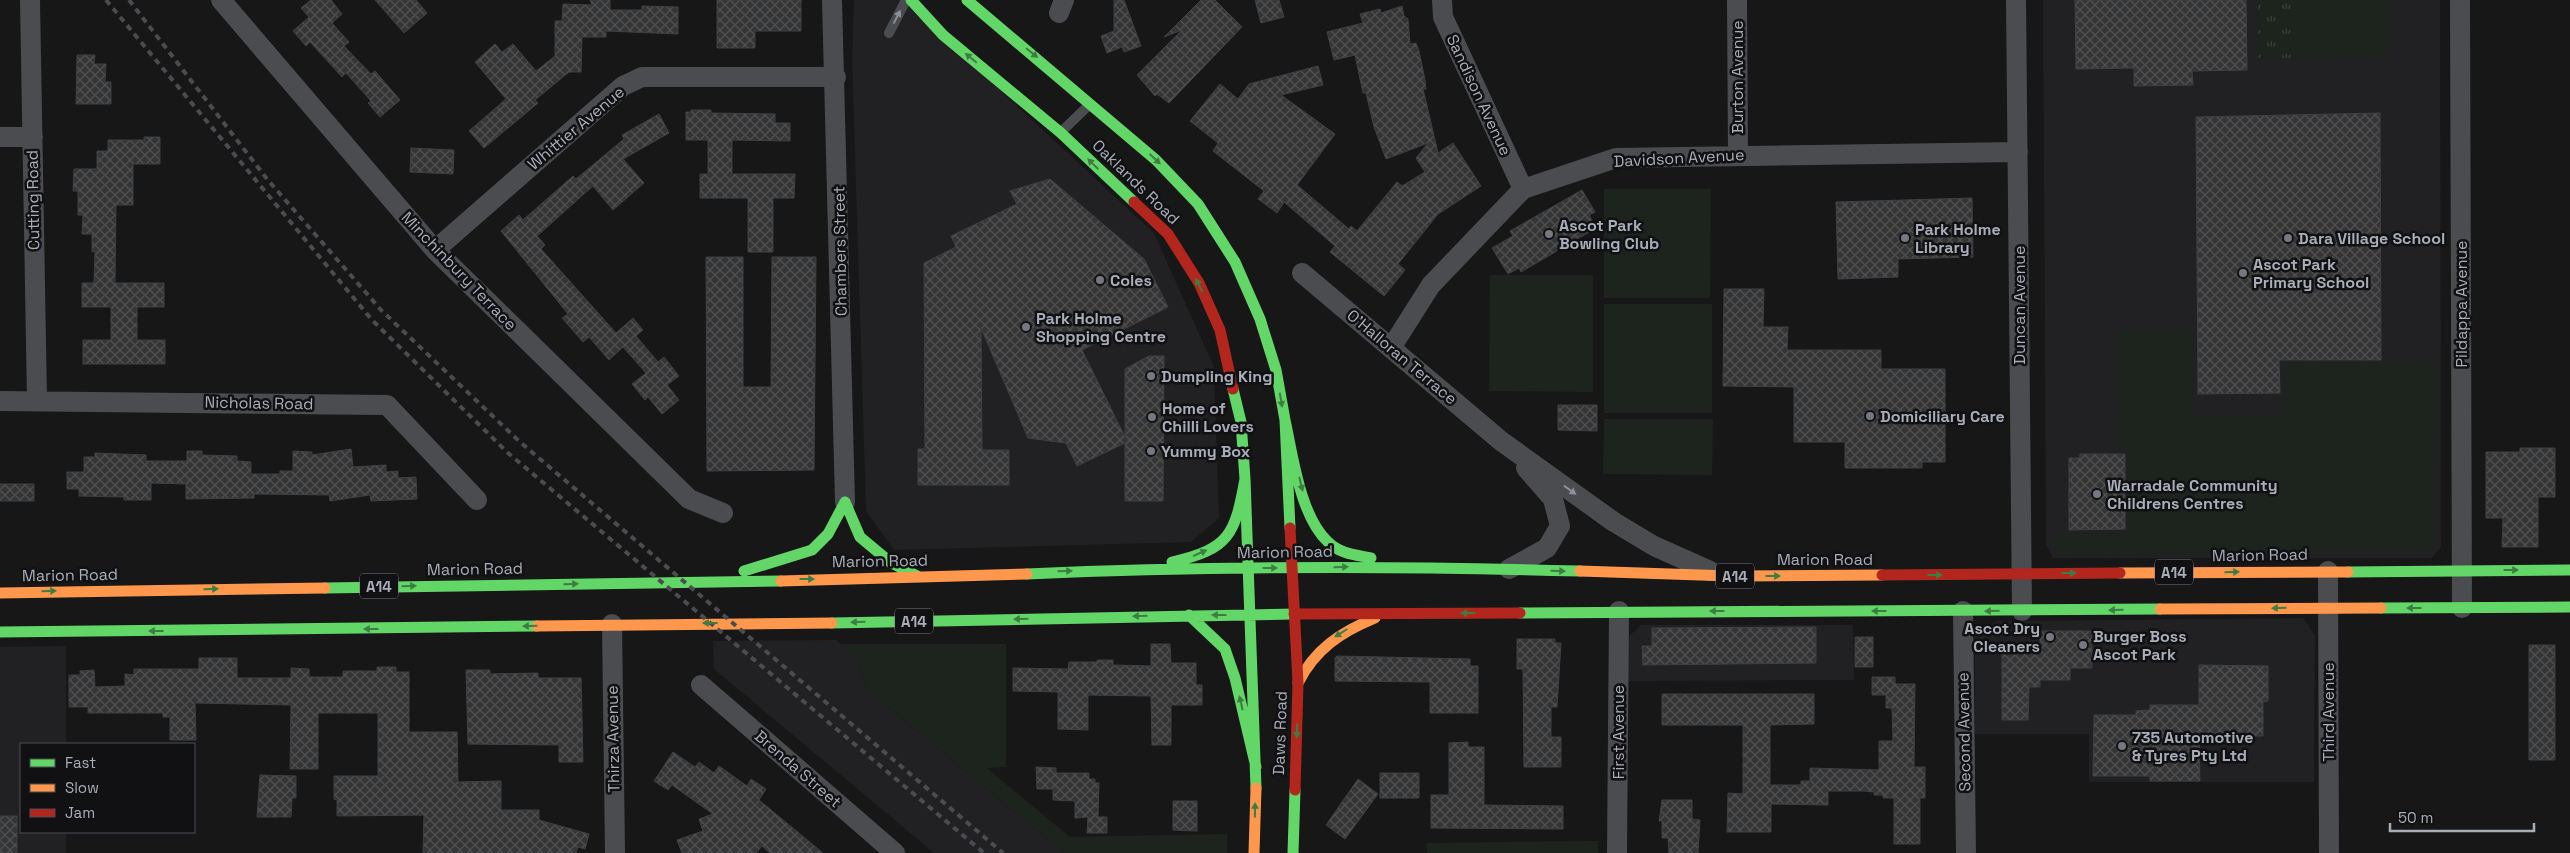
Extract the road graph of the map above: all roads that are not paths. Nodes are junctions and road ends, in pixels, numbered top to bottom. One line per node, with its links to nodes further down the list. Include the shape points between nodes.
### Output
1 (30, 0): 16 (street, Cutting Road)
2 (832, 0): 12 (street, Chambers Street)
3 (906, 0): 11 (lane, one-way to 3)
4 (912, 0): 14 (main road, Oaklands Road, one-way to 4, via 943,35)
5 (967, 0): 13 (main road, Oaklands Road, one-way to 13)
6 (1442, 0): 19 (street, Sandison Avenue, via 1443,17)
7 (1737, 0): 18 (street, Burton Avenue)
8 (2016, 0): 17 (street, Duncan Avenue)
9 (2460, 0): 36 (street, Pildappa Avenue)
10 (229, 3): 20 (street, Minchinbury Terrace)
11 (889, 33)
12 (836, 77): 20 (street, Whittier Avenue, via 642,77 623,86); 29 (street, Chambers Street)
13 (1091, 103): 14 (lane); 25 (main road, Oaklands Road, one-way to 25, via 1156,160 1198,204 1235,262 1260,319 1276,370)
14 (1061, 133): 27 (main road, Oaklands Road, one-way to 14, via 1241,422 1233,382 1220,330 1199,283 1168,234)
15 (0, 137): 16 (street)
16 (32, 137): 23 (street, Cutting Road)
17 (2018, 152): 18 (street, Davidson Avenue); 39 (street, Duncan Avenue)
18 (1738, 154): 19 (street, Davidson Avenue, via 1616,158)
19 (1523, 189): 22 (street, Davidson Avenue, via 1431,285)
20 (435, 250): 30 (street, Minchinbury Terrace, via 688,499)
21 (1302, 273): 22 (street, O'Halloran Terrace)
22 (1391, 348): 26 (street, O'Halloran Terrace)
23 (37, 400): 24 (street, Nicholas Road); 28 (street, Nicholas Road, via 387,404)
24 (0, 401)
25 (1285, 420): 31 (main road, one-way to 31, via 1308,509 1324,539 1340,551); 33 (main road, Oaklands Road)
26 (1501, 441): 35 (street, O'Halloran Terrace, via 1554,499 1560,526 1547,548); 40 (street, O'Halloran Terrace, one-way to 40, via 1614,522 1654,546)
27 (1245, 479): 32 (main road, Oaklands Road); 34 (main road, one-way to 27, via 1188,558 1226,538 1237,521)
28 (477, 500)
29 (845, 502): 41 (main road, via 860,537 890,562); 42 (main road, via 828,534 812,550)
30 (722, 513)
31 (1406, 566): 33 (main road, Marion Road / A14, one-way to 31); 35 (main road, Marion Road / A14)
32 (1248, 568): 33 (main road, Marion Road / A14, one-way to 33); 34 (main road, Marion Road / A14); 53 (main road, Daws Road)
33 (1292, 568): 52 (main road, Daws Road)
34 (1136, 569): 41 (main road, Marion Road / A14, one-way to 34)
35 (1509, 569): 40 (main road, Marion Road / A14, one-way to 40)
36 (2462, 570): 37 (main road, Marion Road / A14, one-way to 37); 38 (main road, Marion Road / A14); 46 (street, Pildappa Avenue)
37 (2570, 570)
38 (2328, 571): 39 (main road, Marion Road / A14, one-way to 38); 44 (street, Third Avenue)
39 (2020, 574): 40 (main road, Marion Road / A14, one-way to 39); 48 (street, Duncan Avenue)
40 (1720, 576)
41 (921, 578): 42 (main road, Marion Road / A14, one-way to 41)
42 (707, 582): 43 (main road, Marion Road / A14, one-way to 42)
43 (0, 593)
44 (2327, 607): 46 (main road, A14, one-way to 44); 48 (main road, A14, one-way to 48); 65 (street, Third Avenue)
45 (2570, 607): 46 (main road, A14)
46 (2462, 608)
47 (1619, 611): 49 (main road, A14, one-way to 47); 50 (main road, A14, one-way to 50); 63 (street, First Avenue)
48 (2022, 611): 49 (main road, A14, one-way to 49)
49 (1963, 612): 64 (street, Second Avenue)
50 (1386, 614): 52 (main road, A14); 56 (main road, one-way to 56, via 1344,630 1327,643 1314,654)
51 (1189, 615): 53 (main road, A14, one-way to 51); 54 (main road, A14, one-way to 54); 58 (main road, one-way to 51, via 1225,649)
52 (1294, 615): 53 (main road, A14); 56 (main road, Daws Road)
53 (1250, 616): 58 (main road, Daws Road)
54 (612, 624): 55 (main road, A14, one-way to 55); 59 (street, Thirza Avenue)
55 (0, 632)
56 (1298, 683): 62 (main road, Daws Road, one-way to 62)
57 (701, 685): 60 (street, Brenda Street)
58 (1256, 767): 61 (main road, Daws Road, one-way to 58)
59 (615, 853)
60 (894, 853)
61 (1254, 853)
62 (1293, 853)
63 (1617, 853)
64 (1966, 853)
65 (2329, 853)

